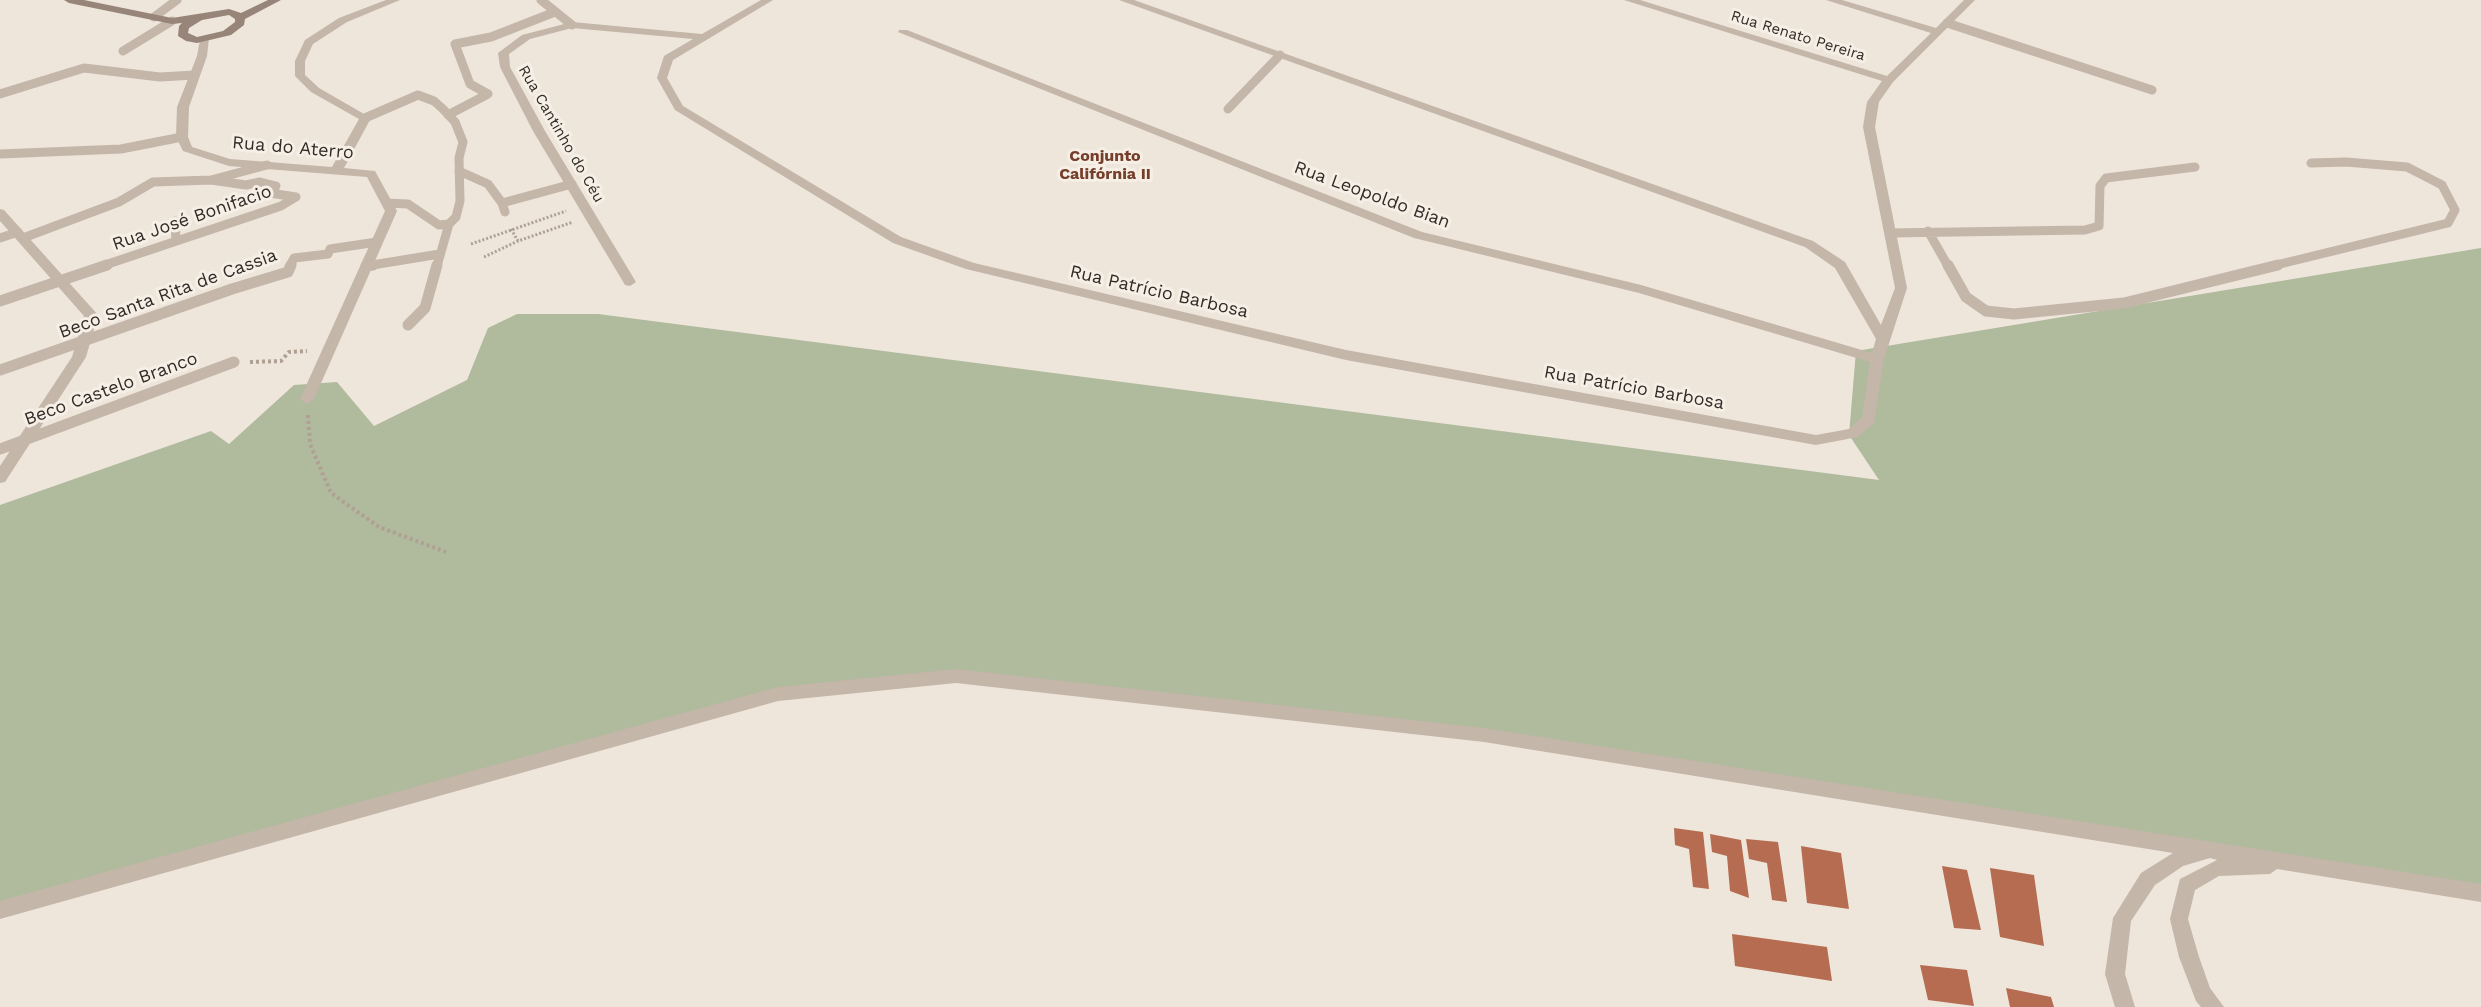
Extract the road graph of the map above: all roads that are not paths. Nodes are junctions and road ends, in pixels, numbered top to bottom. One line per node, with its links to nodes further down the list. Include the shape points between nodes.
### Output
1 (69, 0): 13 (street)
2 (177, 0): 13 (lane)
3 (275, 0): 12 (street)
4 (395, 0): 30 (street, via 343,20 309,42 300,61 300,76 315,90)
5 (541, 0): 11 (lane)
6 (768, 0): 20 (street, Rua Patrício Barbosa)
7 (1124, 0): 23 (street)
8 (1629, 0): 25 (street, Rua Renato Pereira)
9 (1831, 0): 17 (street)
10 (1970, 0): 17 (street, Rua Patrício Barbosa)
11 (555, 12): 16 (lane); 29 (lane, via 491,37 455,44 470,84 488,94)
12 (238, 16): 14 (street, via 220,12); 21 (street, via 240,23 227,33)
13 (154, 17): 15 (street)
14 (199, 17): 15 (street); 18 (street)
15 (172, 21): 18 (street); 22 (lane)
16 (572, 25): 20 (street, Rua Cantinho do Céu); 39 (street, Rua Cantinho do Céu, via 526,37 503,53 505,67)
17 (1943, 28): 25 (street, Rua Patrício Barbosa); 26 (lane)
18 (181, 30): 21 (street, via 184,37)
19 (903, 32): 60 (street, Rua Leopoldo Bian, via 1418,235 1641,289)
20 (703, 37): 60 (street, Rua Patrício Barbosa, via 668,58 662,78 679,108 897,240 970,266 1346,355 1816,440 1853,433 1869,419)
21 (205, 40): 24 (street)
22 (123, 51)
23 (1280, 55): 28 (lane); 58 (street, via 1809,244 1840,265)
24 (195, 75): 27 (lane, via 160,77 84,68); 31 (street, via 183,107)
25 (1889, 80): 47 (street, Rua Patrício Barbosa, via 1873,102 1869,127)
26 (2152, 90)
27 (0, 94)
28 (1228, 109)
29 (448, 114): 30 (lane, via 434,101 418,95); 37 (lane, via 463,142)
30 (365, 118): 36 (street)
31 (182, 136): 32 (lane, via 122,149); 34 (street, Rua do Aterro, via 187,149 229,162)
32 (0, 154)
33 (2311, 163): 46 (lane, via 2407,167 2442,185 2455,210 2448,223 2124,303 2014,314 1986,311 1966,297)
34 (267, 165): 36 (street, Rua do Aterro); 38 (lane)
35 (2195, 167): 46 (lane, via 2106,178 2100,186 2099,226 2085,230)
36 (336, 171): 41 (street, Rua do Aterro, via 371,174)
37 (459, 171): 39 (lane, via 488,184 504,208); 45 (lane, via 460,201 456,217)
38 (211, 180): 42 (lane, via 153,182); 50 (lane, Rua José Bonifacio, via 246,185 260,182 276,186 270,193 297,197)
39 (572, 184): 55 (street, Rua Cantinho do Céu)
40 (87, 200): 42 (lane)
41 (386, 203): 45 (lane, via 408,204 440,225); 51 (street, via 391,211)
42 (98, 210): 48 (lane)
43 (0, 213): 48 (street)
44 (175, 221): 50 (lane)
45 (449, 225): 52 (lane)
46 (1928, 231): 47 (lane)
47 (1890, 233): 58 (street, Rua Patrício Barbosa, via 1901,288)
48 (20, 235): 49 (lane); 54 (street)
49 (0, 238)
50 (176, 241): 54 (lane, Rua José Bonifacio)
51 (377, 242): 53 (street); 59 (lane, Beco Santa Rita de Cassia, via 294,258 288,272)
52 (440, 254): 53 (lane); 57 (lane, via 424,308)
53 (366, 266): 63 (street)
54 (61, 280): 56 (lane, Rua José Bonifacio); 59 (street, via 92,315)
55 (630, 282)
56 (0, 301)
57 (408, 326)
58 (1883, 339): 60 (street, Rua Patrício Barbosa)
59 (83, 342): 62 (lane, Beco Santa Rita de Cassia); 64 (street, via 79,357)
60 (1877, 359)
61 (234, 362): 64 (lane, Beco Castelo Branco)
62 (0, 370)
63 (307, 399)
64 (24, 440): 65 (lane, Beco Castelo Branco); 66 (street)
65 (0, 449)
66 (0, 478)
67 (2214, 849): 68 (street); 70 (street, via 1484,735 956,676 778,693); 71 (street, via 2178,859 2148,879 2122,918 2115,974)
68 (2300, 863): 69 (street); 72 (street, via 2217,868 2187,885 2179,919 2203,994)
69 (2481, 893)
70 (0, 910)
71 (2125, 1007)
72 (2214, 1007)

